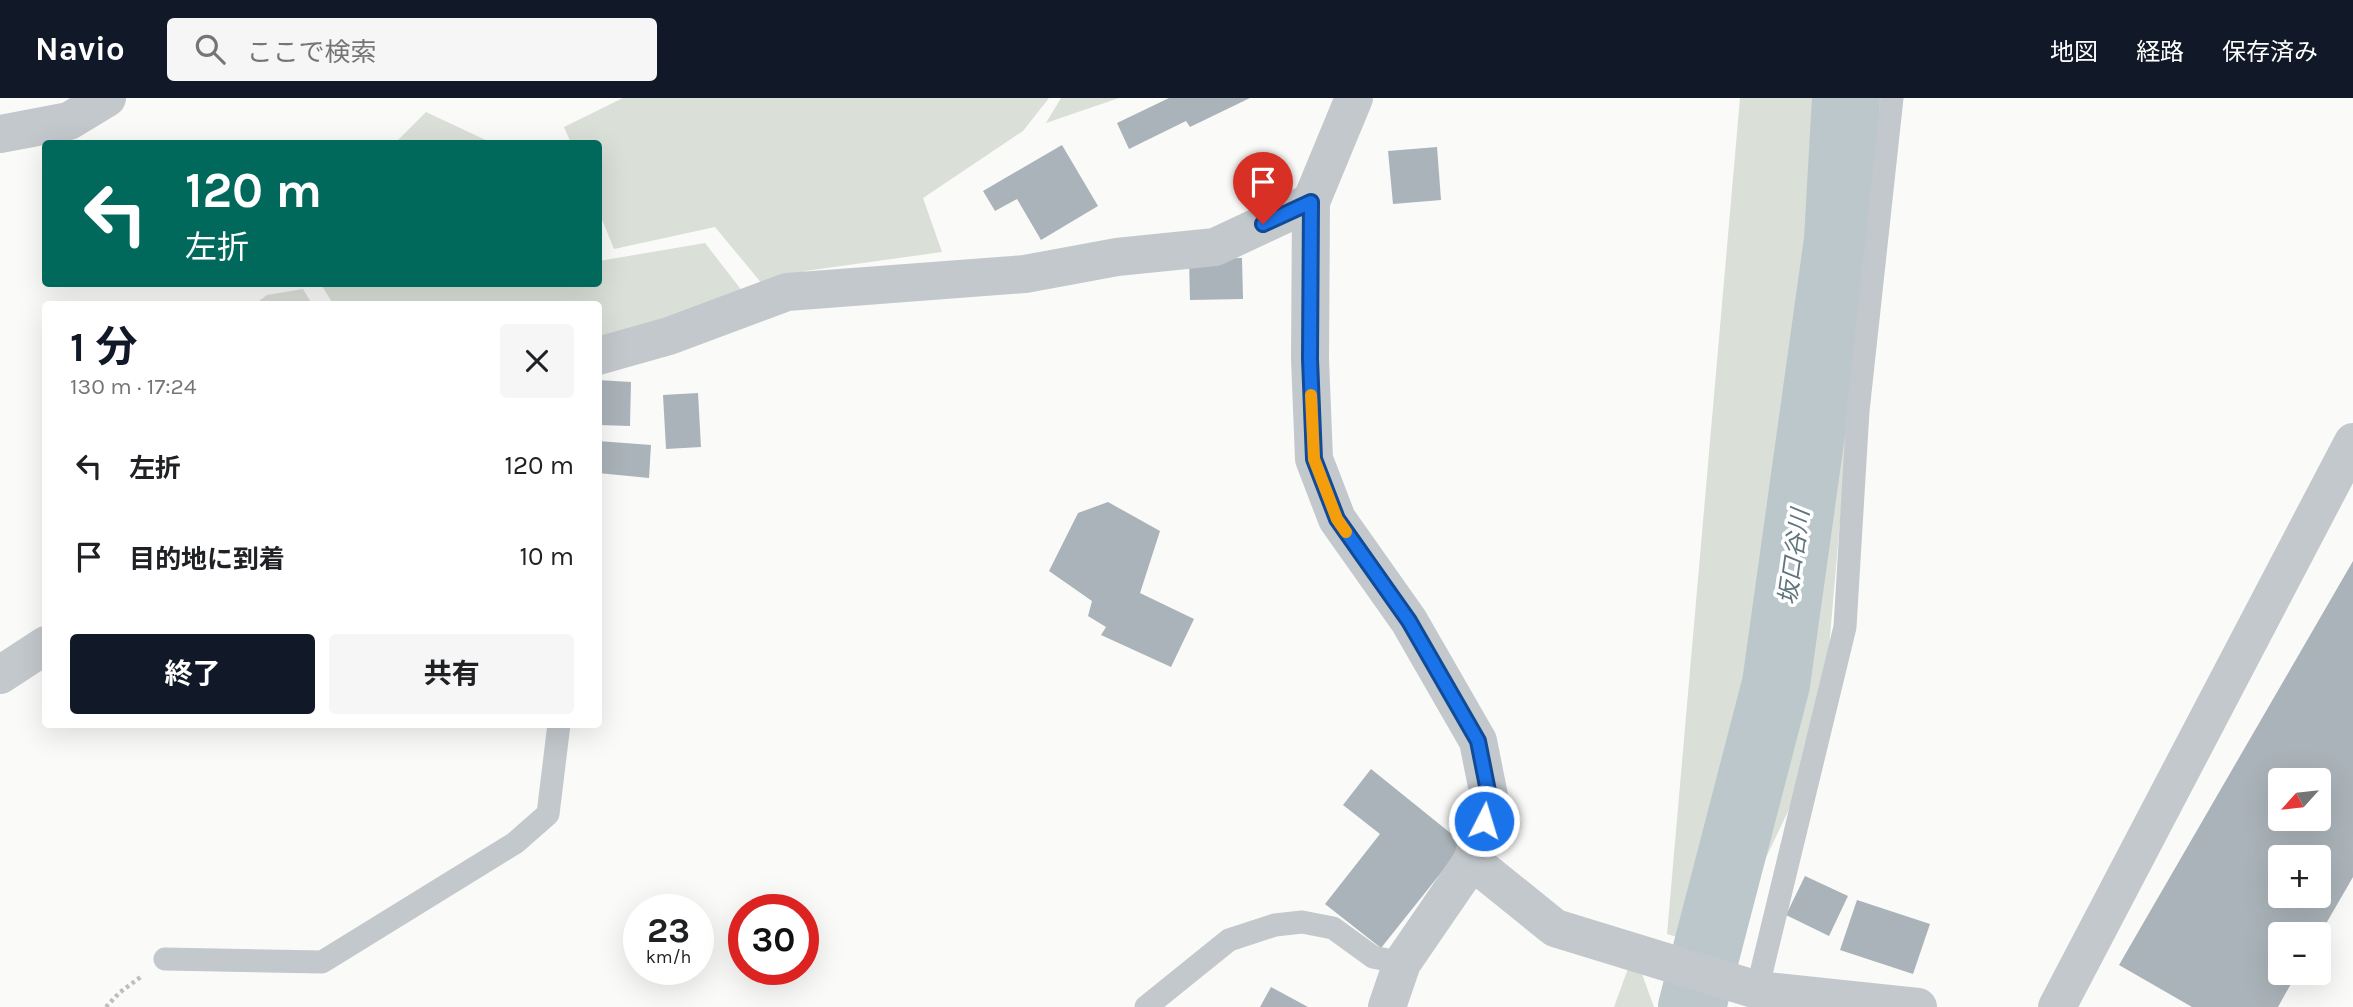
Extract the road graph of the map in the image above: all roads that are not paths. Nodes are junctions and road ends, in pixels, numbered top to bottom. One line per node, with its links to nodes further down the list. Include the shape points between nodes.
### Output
1 (107, 98): 4 (street, via 69,121)
2 (1354, 98): 5 (street)
3 (1892, 98): 14 (lane, via 1858,411 1845,627)
4 (0, 134)
5 (1311, 202): 6 (street, via 1216,247 1117,257 1025,274 787,292 670,337); 11 (street, via 1314,459 1337,519 1409,621 1478,741 1490,801)
6 (602, 355)
7 (2353, 442): 18 (street)
8 (42, 648): 9 (street)
9 (0, 675)
10 (559, 728): 12 (lane, via 548,814 515,843 321,962)
11 (1472, 861): 13 (street); 14 (street, via 1556,928)
12 (165, 959)
13 (1402, 963): 15 (lane, via 1373,957 1333,928 1302,922 1275,925 1229,940); 16 (street)
14 (1756, 990): 17 (street)
15 (1146, 1007)
16 (1387, 1007)
17 (1918, 1007)
18 (2057, 1007)

